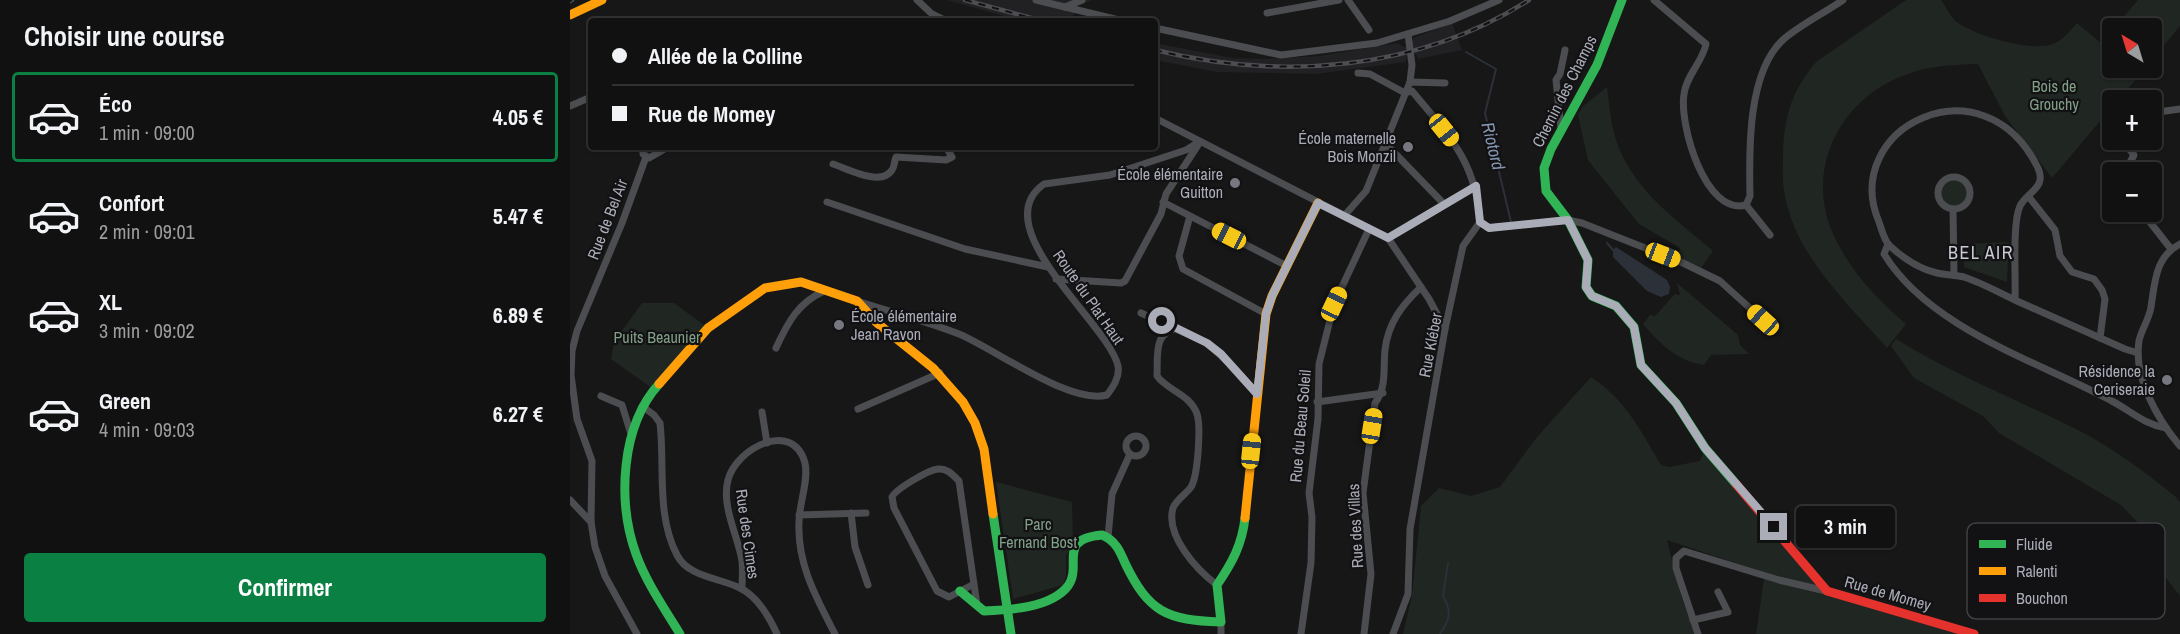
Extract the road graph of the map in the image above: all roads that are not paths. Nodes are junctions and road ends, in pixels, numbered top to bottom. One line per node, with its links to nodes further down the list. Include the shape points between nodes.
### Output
1 (602, 0): 13 (street)
2 (917, 0): 14 (street)
3 (1036, 0): 11 (street)
4 (1082, 0): 11 (street)
5 (1340, 0): 12 (street)
6 (1348, 0): 17 (street)
7 (1499, 0): 18 (street)
8 (1622, 0): 29 (street, Chemin des Champs, via 1597,66)
9 (1654, 0): 43 (street, via 1706,44 1684,91 1688,132 1696,164 1708,184 1726,203 1736,208)
10 (1843, 0): 43 (street, via 1783,39 1767,65 1752,114 1750,196)
11 (1065, 7): 15 (street)
12 (1267, 14)
13 (570, 15)
14 (940, 18)
15 (1111, 18)
16 (1158, 29): 18 (street, via 1281,55 1377,43)
17 (1369, 30)
18 (1408, 34): 21 (street)
19 (1565, 50): 29 (street, via 1556,80)
20 (1358, 73): 23 (street, via 1370,74)
21 (1410, 82): 22 (street); 23 (street)
22 (1445, 83)
23 (1405, 93): 31 (street); 37 (street, via 1412,91 1457,147)
24 (588, 98): 25 (street)
25 (570, 106)
26 (2180, 109): 27 (street)
27 (2162, 111)
28 (1158, 120): 30 (street)
29 (1561, 131): 47 (street, Chemin des Champs, via 1547,159 1544,186)
30 (1199, 142): 40 (street); 41 (street); 57 (street, Route du Plat Haut, via 1110,176 1057,181 1036,190 1028,205 1028,219)
31 (1385, 143): 42 (street); 46 (street, via 1366,191)
32 (644, 150): 35 (street)
33 (664, 150): 35 (street, via 652,158)
34 (948, 150): 36 (street, via 952,157 946,160 896,157 889,174 876,178)
35 (646, 157): 69 (street, Rue de Bel Air, via 622,223)
36 (833, 164)
37 (1476, 186): 42 (street); 48 (street)
38 (2029, 197): 53 (street, via 2038,187 2038,169 2013,134 1995,119 1976,112 1932,113 1892,139 1879,160 1872,207); 62 (street, via 2022,202 2018,217); 70 (street, via 2055,230 2060,256 2072,272 2094,279 2102,290 2105,299)
39 (827, 202): 57 (street, via 965,249)
40 (1163, 202): 45 (street); 59 (street, via 1161,214 1125,281)
41 (1318, 203): 46 (street); 56 (street)
42 (1444, 204): 52 (street)
43 (1746, 205): 51 (street)
44 (1953, 209): 44 (street, via 1963,206 1970,192 1967,182 1958,177 1943,181 1938,192 1941,201); 58 (street)
45 (1190, 216): 56 (street); 65 (street, via 1179,256 1183,268)
46 (1344, 216): 50 (street)
47 (1568, 220): 48 (street, via 1489,228); 66 (street, via 1683,262 1720,281); 97 (street, Rue de Momey, via 1588,260 1586,287 1592,296 1616,306 1634,327 1641,365 1676,403 1705,448)
48 (1480, 222): 68 (street, Rue Kléber, via 1463,246)
49 (2150, 222): 55 (street)
50 (1369, 229): 52 (street); 77 (street, Rue du Beau Soleil, via 1329,319 1319,363)
51 (1770, 235)
52 (1388, 238): 60 (street)
53 (1888, 244): 58 (street, via 1921,268); 81 (street, via 1884,254 1893,269 1968,328 2113,401 2150,425)
54 (2180, 244): 55 (street)
55 (2171, 249): 72 (street, via 2155,276 2147,326 2139,340)
56 (1287, 266): 65 (street)
57 (1048, 267): 59 (street, Route du Plat Haut)
58 (1954, 275): 62 (street)
59 (1055, 279): 63 (street, Route du Plat Haut, via 1113,352 1119,368 1107,395 1085,396 1051,383 960,335)
60 (1421, 287): 68 (street); 74 (street, Rue des Villas, via 1401,306 1390,325)
61 (824, 291): 63 (street); 71 (street, via 797,309); 78 (street, via 791,282 753,295 708,328)
62 (2015, 300): 70 (street)
63 (857, 301): 73 (street, via 888,333)
64 (1141, 313): 67 (street)
65 (1266, 314): 75 (street)
66 (1763, 320)
67 (1177, 328): 75 (street, via 1221,354); 94 (street, via 1165,333 1158,342 1157,376 1191,403 1199,428 1195,478 1173,508 1173,519 1189,560)
68 (1445, 329): 111 (street, Rue Kléber, via 1410,529 1408,594)
69 (574, 330): 90 (street, Rue de Bel Air, via 571,375 577,419 592,461)
70 (2100, 338): 72 (street)
71 (776, 348)
72 (2139, 356): 81 (street, via 2151,402)
73 (940, 373): 79 (street); 100 (street, via 969,407 978,425)
74 (1383, 393): 77 (street); 110 (street, Rue des Villas, via 1375,403 1364,494 1371,574)
75 (1257, 394): 94 (street, via 1243,537 1234,560)
76 (601, 396): 82 (street, via 622,405)
77 (1317, 402): 109 (street, Rue du Beau Soleil, via 1309,493 1311,562)
78 (642, 406): 82 (street); 95 (street, via 660,423 663,509 677,555 697,572)
79 (858, 409)
80 (762, 412): 83 (street)
81 (2166, 428): 84 (street)
82 (631, 434): 104 (street, via 627,524 636,555)
83 (766, 443): 89 (street, via 788,442 805,463); 95 (street, Rue des Cimes, via 744,453 732,467 727,483 742,562)
84 (2180, 446)
85 (1130, 454): 91 (street, via 1112,494)
86 (570, 500): 90 (street)
87 (851, 513): 88 (street); 89 (street); 93 (street, via 855,547)
88 (866, 513)
89 (799, 515): 106 (street, via 806,576)
90 (591, 522): 103 (street, Rue de Bel Air, via 605,576)
91 (1108, 537): 100 (street, via 1093,535 1075,546 1070,560 1070,583 1058,596); 102 (street, via 1156,611 1184,622)
92 (974, 584): 96 (street); 96 (street, via 958,481 950,472 937,469 896,490 892,497 894,508 937,591 949,597); 99 (street)
93 (868, 585)
94 (1217, 585): 102 (street)
95 (742, 589): 105 (street, via 770,618)
96 (960, 591): 99 (street)
97 (1827, 591): 101 (street, via 1684,551 1677,558 1676,568); 113 (street, Rue de Momey)
98 (1718, 592): 101 (street, via 1728,612)
99 (977, 605): 100 (street, via 984,611)
100 (1009, 609): 107 (street)
101 (1693, 620): 112 (street)
102 (1221, 622): 108 (street)
103 (637, 634)
104 (680, 634)
105 (777, 634)
106 (835, 634)
107 (1011, 634)
108 (1221, 634)
109 (1301, 634)
110 (1364, 634)
111 (1393, 634)
112 (1698, 634)
113 (1974, 634)

